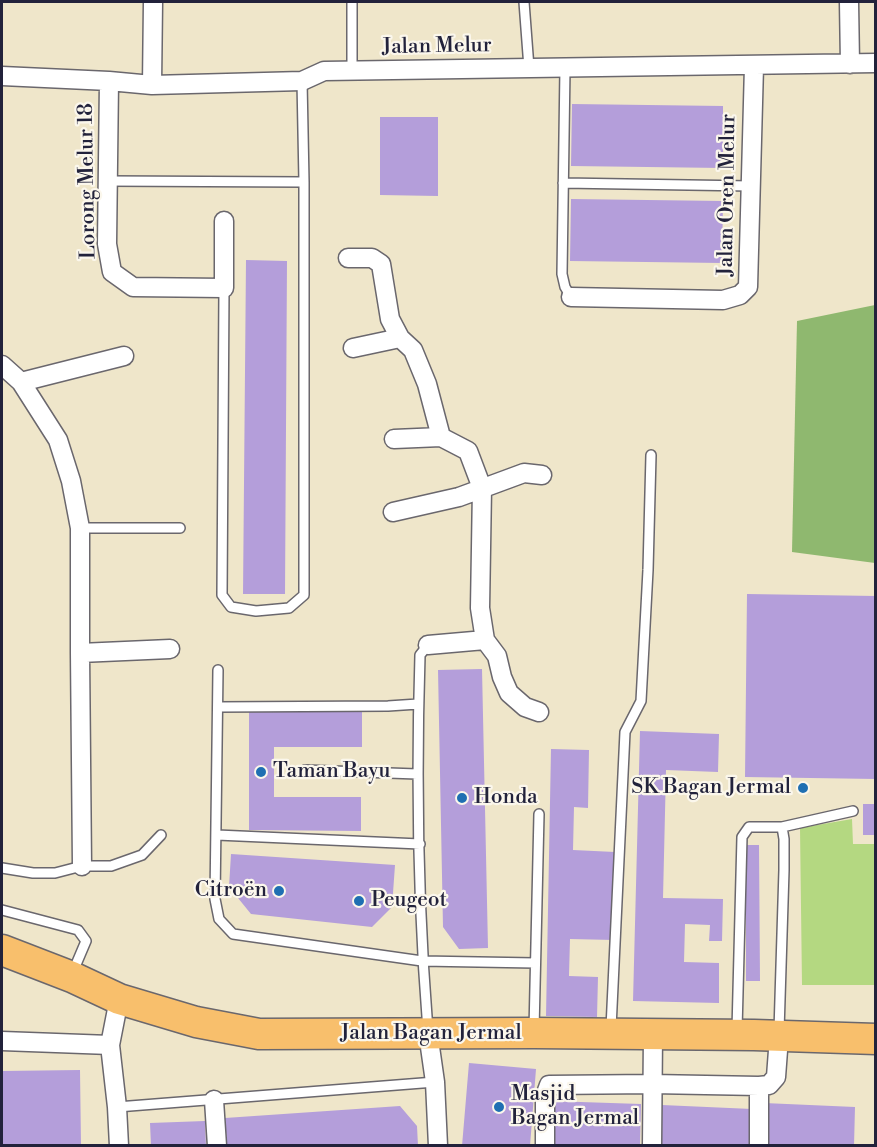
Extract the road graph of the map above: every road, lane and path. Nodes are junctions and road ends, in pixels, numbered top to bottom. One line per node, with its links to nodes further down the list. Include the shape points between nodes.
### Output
1 (153, 2): 14 (street)
2 (352, 2): 10 (lane)
3 (524, 2): 8 (lane)
4 (849, 2): 6 (street)
5 (876, 63): 6 (street, Jalan Melur)
6 (850, 64): 7 (street, Jalan Melur)
7 (754, 66): 9 (street, Jalan Melur); 18 (street, Jalan Oren Melur)
8 (529, 68): 9 (street, Jalan Melur); 10 (street, Jalan Melur)
9 (565, 68): 17 (lane)
10 (352, 71): 13 (street, Jalan Melur, via 324,71)
11 (2, 76): 12 (street, Jalan Melur)
12 (110, 81): 14 (street, Jalan Melur); 15 (street, Lorong Melur 18)
13 (302, 81): 14 (street, Jalan Melur); 16 (lane)
14 (152, 85)
15 (107, 181): 16 (lane); 21 (street, Lorong Melur 18, via 107,244 112,272 133,287)
16 (304, 182): 21 (lane, via 304,595 289,608 256,611 231,607 222,595)
17 (563, 183): 18 (lane); 22 (lane, via 562,274)
18 (751, 186): 22 (street, Jalan Oren Melur, via 748,286 740,295 723,300)
19 (224, 221): 21 (street)
20 (348, 258): 23 (street, via 372,258 381,264 390,319)
21 (224, 288)
22 (570, 297)
23 (400, 338): 24 (street); 28 (street, via 413,350)
24 (353, 348)
25 (124, 356): 27 (street)
26 (2, 365): 27 (street)
27 (21, 382): 34 (street, via 58,440)
28 (441, 437): 29 (street); 32 (street, via 468,451)
29 (394, 439)
30 (651, 455): 62 (lane, via 641,701 625,732)
31 (542, 475): 32 (street, via 524,473)
32 (482, 488): 33 (street); 36 (street, via 480,608)
33 (393, 512)
34 (80, 528): 35 (lane); 39 (street)
35 (180, 528)
36 (485, 640): 37 (street); 43 (street, via 497,656 509,693 525,707)
37 (428, 645): 41 (lane, via 420,655)
38 (170, 648): 39 (street)
39 (80, 653): 52 (street)
40 (218, 670): 42 (lane)
41 (418, 704): 42 (lane); 45 (lane)
42 (218, 707): 50 (lane)
43 (539, 712)
44 (305, 770): 45 (lane)
45 (417, 774): 51 (lane)
46 (853, 811): 48 (lane)
47 (539, 814): 57 (lane)
48 (782, 827): 64 (lane, via 750,827 742,837); 65 (lane)
49 (161, 835): 52 (lane, via 142,855 111,866)
50 (217, 835): 51 (lane); 56 (lane, via 215,899 219,919 233,934)
51 (420, 844): 56 (lane)
52 (82, 866): 53 (lane, via 55,873)
53 (2, 868)
54 (2, 910): 58 (lane, via 78,930 86,941)
55 (2, 950): 58 (main road, Jalan Bagan Jermal)
56 (422, 961): 57 (lane); 60 (lane)
57 (535, 963): 61 (lane)
58 (72, 977): 59 (main road, Jalan Bagan Jermal)
59 (119, 999): 60 (main road, Jalan Bagan Jermal, via 196,1022 260,1035); 68 (street)
60 (428, 1033): 61 (main road, Jalan Bagan Jermal); 69 (street)
61 (534, 1033): 62 (main road, Jalan Bagan Jermal)
62 (611, 1034): 63 (main road, Jalan Bagan Jermal)
63 (653, 1034): 64 (main road, Jalan Bagan Jermal); 70 (street)
64 (737, 1035): 65 (main road, Jalan Bagan Jermal)
65 (779, 1037): 66 (main road, Jalan Bagan Jermal); 71 (street, via 776,1077 769,1085)
66 (876, 1039)
67 (2, 1041): 68 (street)
68 (110, 1045): 73 (street)
69 (435, 1082): 72 (lane); 76 (street)
70 (652, 1084): 71 (street); 77 (street, via 549,1085 545,1096); 78 (street)
71 (759, 1086): 79 (street)
72 (214, 1100): 73 (lane); 75 (street)
73 (117, 1107): 74 (street)
74 (119, 1146)
75 (217, 1146)
76 (438, 1146)
77 (544, 1146)
78 (652, 1146)
79 (759, 1146)

